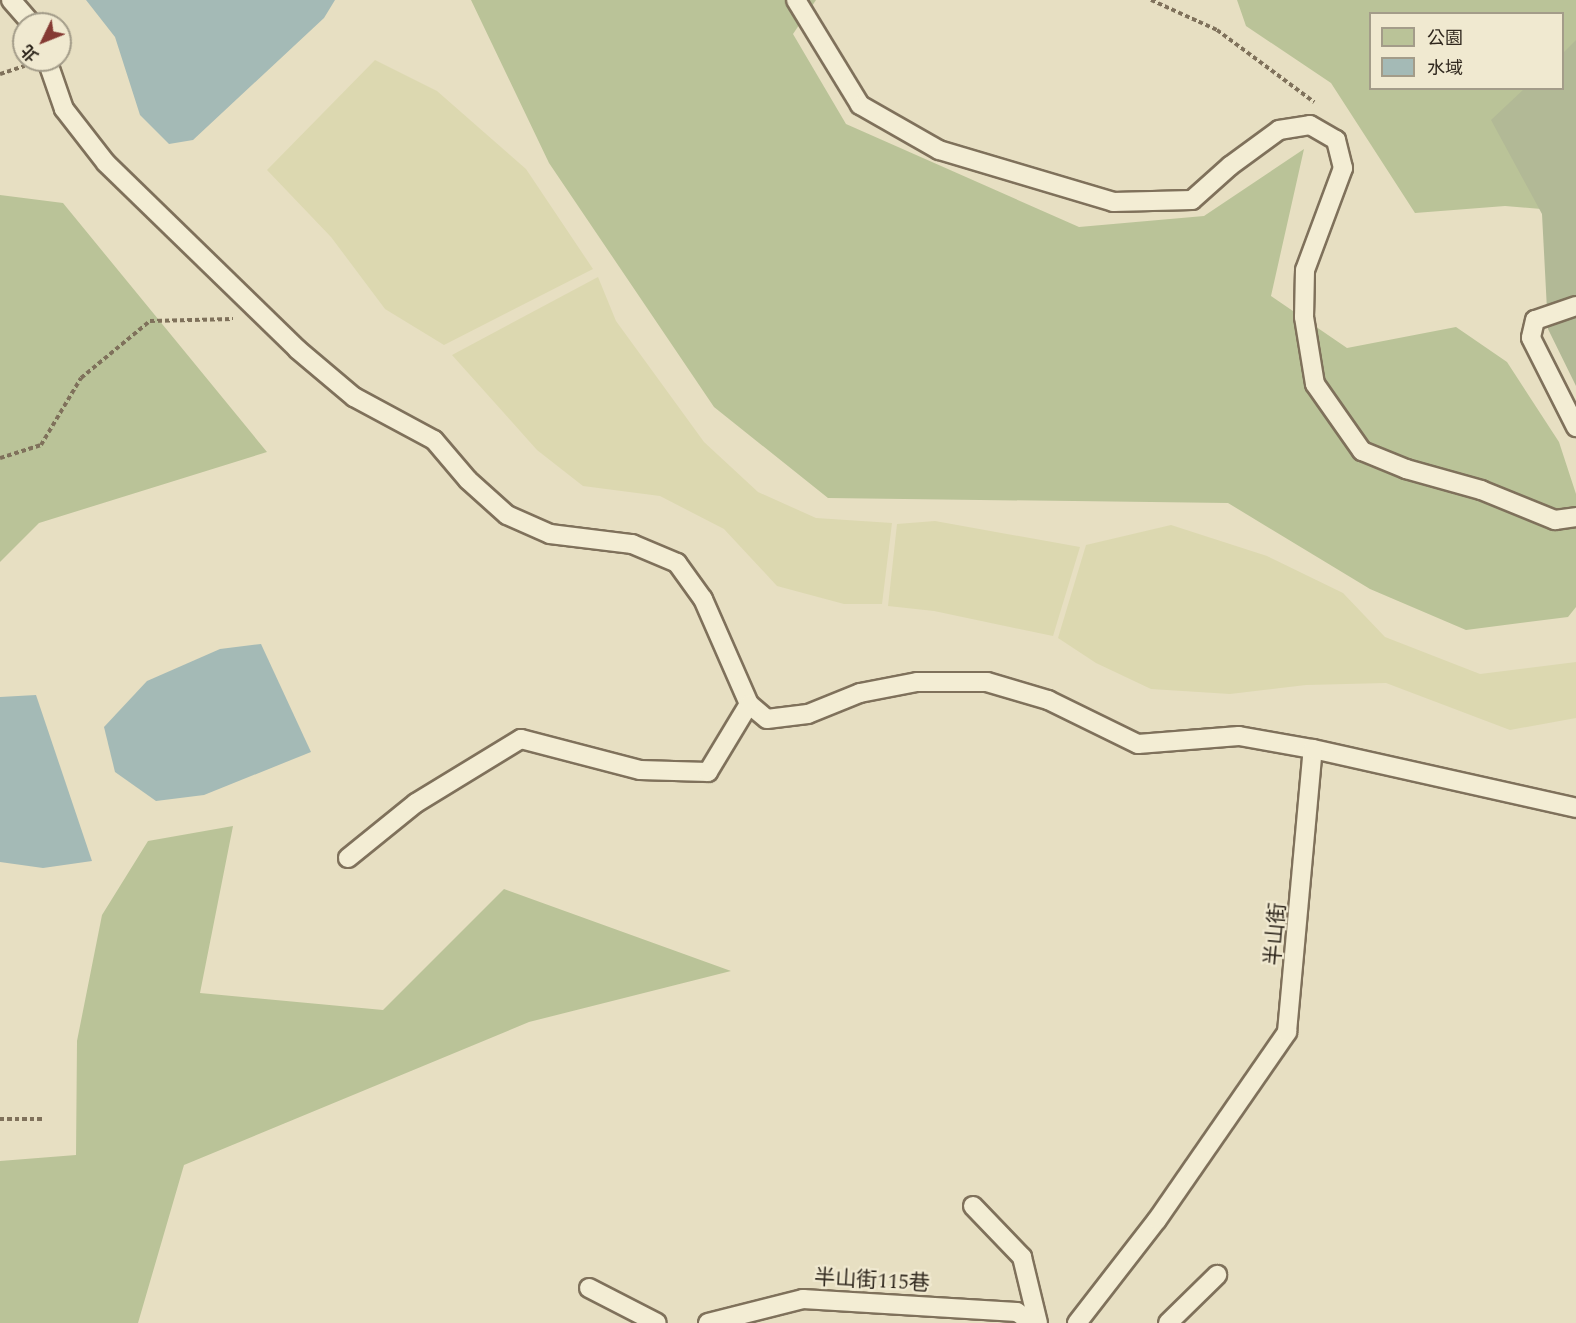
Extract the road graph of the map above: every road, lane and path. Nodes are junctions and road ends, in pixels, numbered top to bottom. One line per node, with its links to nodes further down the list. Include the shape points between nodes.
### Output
1 (11, 0): 4 (lane)
2 (796, 0): 6 (lane, via 861,105 939,150 1113,202 1192,200 1279,130 1310,125)
3 (1150, 0): 6 (path, via 1217,30 1313,100)
4 (22, 12)
5 (45, 72): 8 (lane, via 64,109 106,163)
6 (1328, 136): 11 (lane, via 1336,140 1343,168 1305,270 1304,317 1316,384 1362,451 1406,469 1481,490 1555,520)
7 (1576, 306): 9 (lane, via 1535,320 1531,338)
8 (266, 319): 10 (path, via 150,321 81,378 41,445); 12 (lane, via 354,397 434,440 468,480 507,515 550,534 632,544 677,563 703,599)
9 (1576, 427)
10 (0, 458)
11 (1576, 517)
12 (749, 704): 13 (lane, via 767,719 808,714 860,693 917,682 987,682 1048,700 1138,744 1239,736); 15 (lane, via 708,772 640,770 521,739 416,803)
13 (1314, 749): 14 (lane); 25 (lane, 半山街, via 1287,1032 1157,1220)
14 (1576, 808)
15 (348, 858)
16 (0, 1119): 17 (path)
17 (44, 1119)
18 (973, 1206): 24 (lane, via 1022,1257)
19 (1217, 1275): 26 (lane)
20 (589, 1288): 21 (lane)
21 (657, 1323)
22 (708, 1323): 23 (lane, 半山街115巷, via 803,1299 1017,1312)
23 (1032, 1323)
24 (1038, 1323)
25 (1077, 1323)
26 (1168, 1323)

